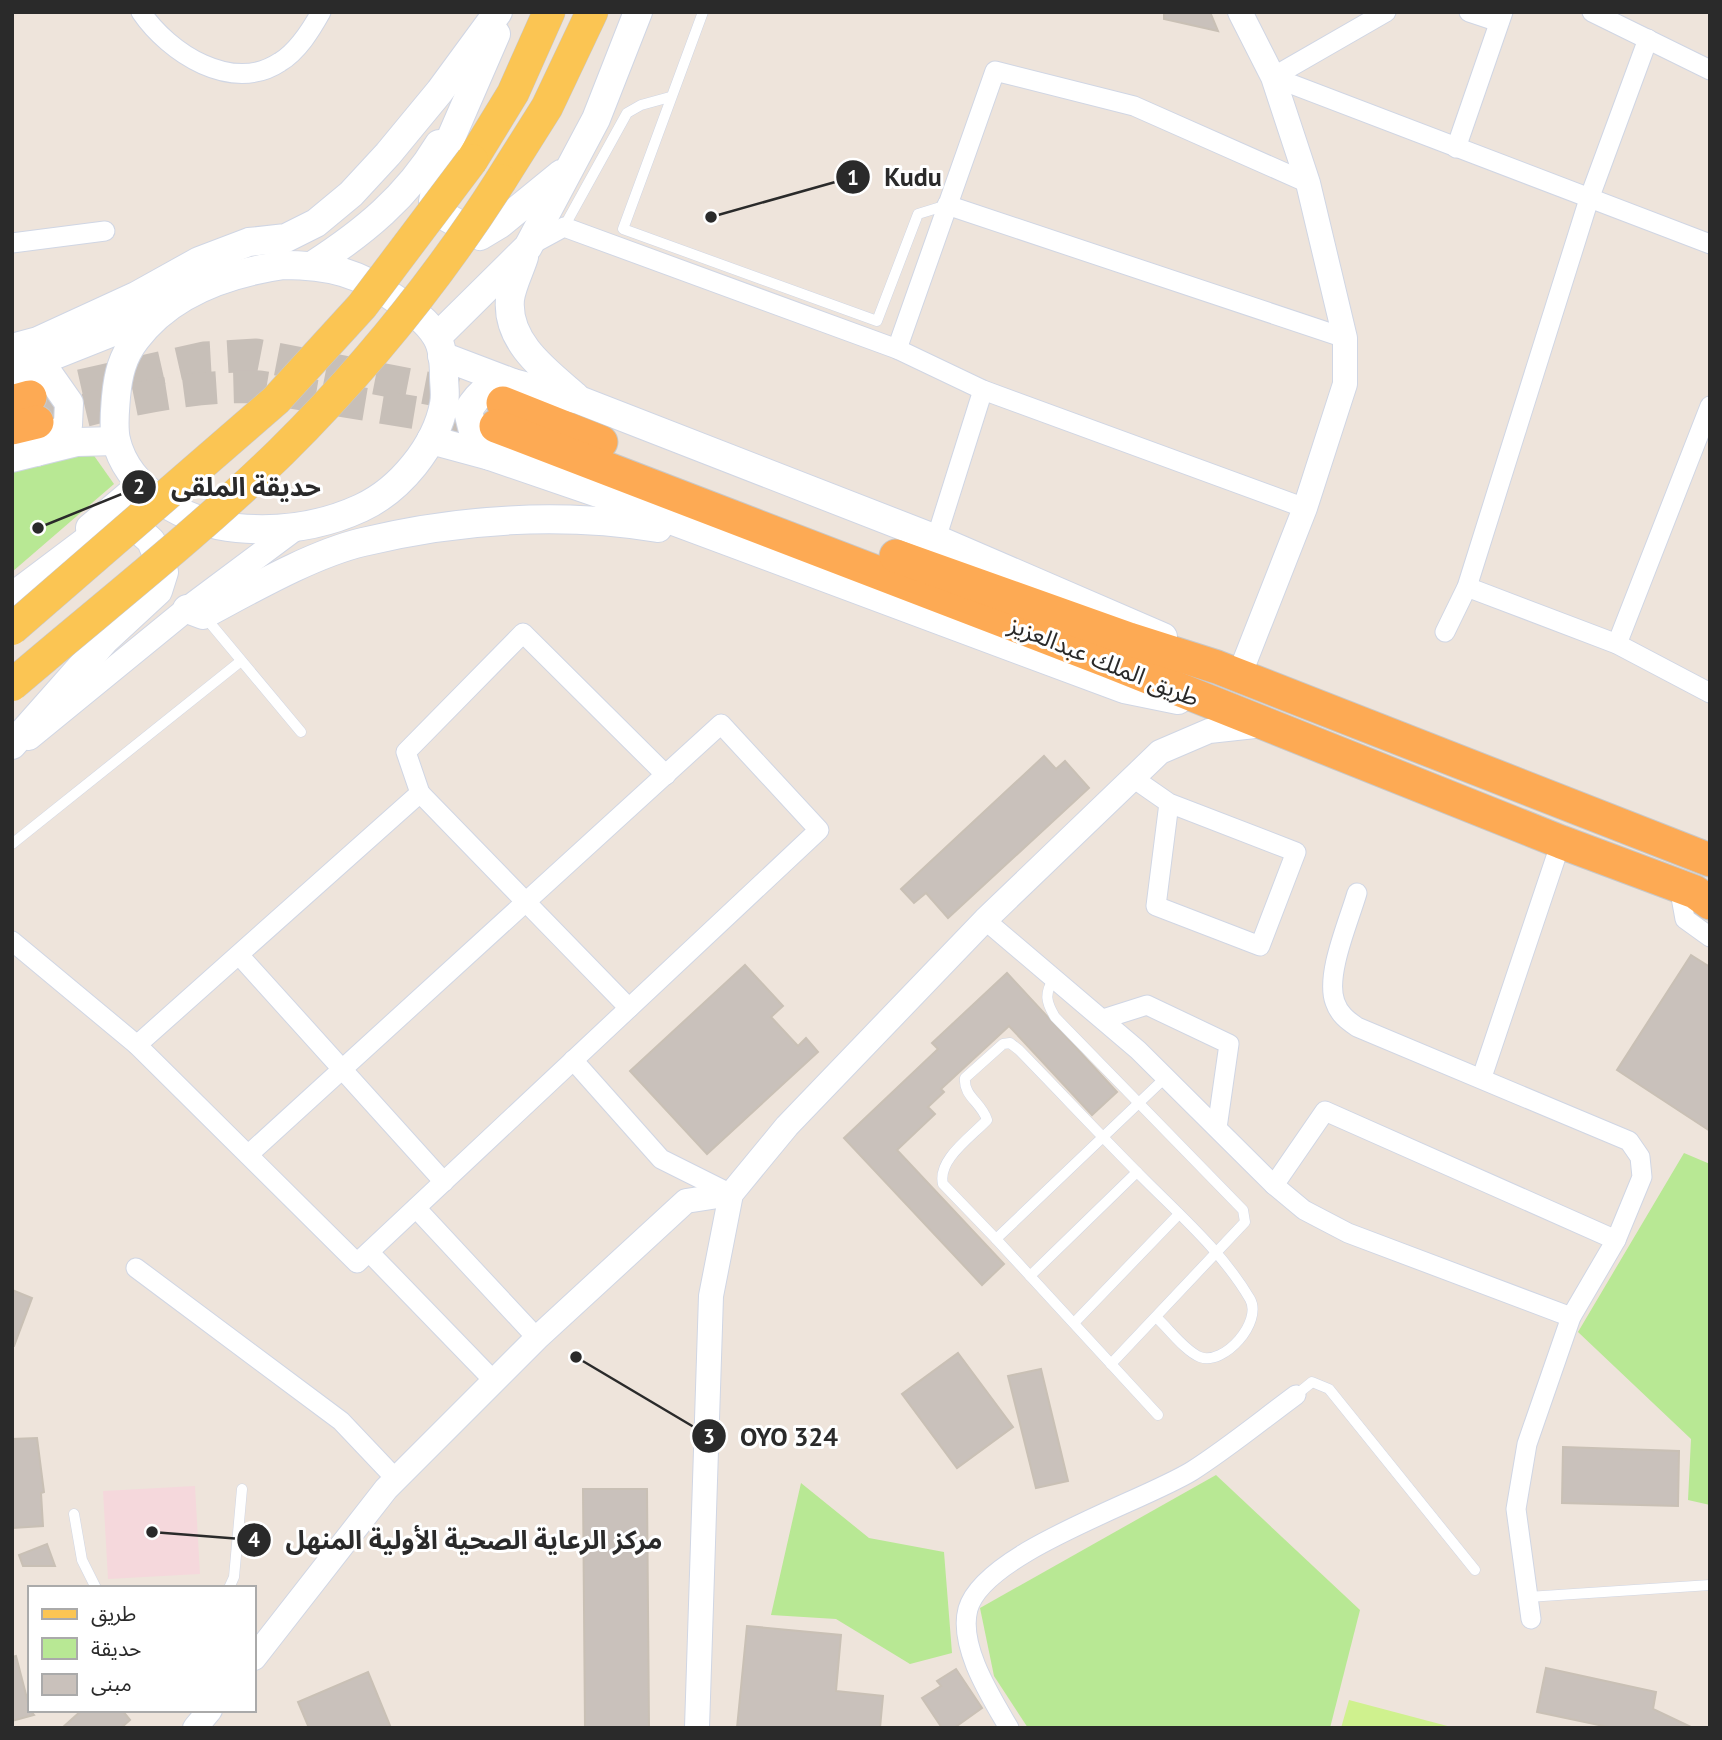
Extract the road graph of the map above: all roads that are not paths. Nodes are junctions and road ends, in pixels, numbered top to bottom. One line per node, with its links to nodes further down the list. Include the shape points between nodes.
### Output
1 (141, 12): 2 (street, via 159,35 181,52 206,67 236,72 259,71 281,62 309,33)
2 (321, 12)
3 (498, 12): 33 (main road, via 388,154 316,223 286,237 249,242 199,261 135,296 38,341)
4 (505, 12): 17 (main road)
5 (550, 12): 50 (main road, bridge, via 513,93 472,160 362,306 276,400)
6 (592, 12): 55 (main road, bridge, via 547,107 453,253 390,335 280,453)
7 (638, 12): 20 (main road, via 596,118)
8 (703, 12): 18 (lane)
9 (1240, 12): 16 (street)
10 (1386, 12): 16 (street)
11 (1469, 12): 13 (street)
12 (1592, 12): 14 (street)
13 (1501, 17): 19 (street)
14 (1648, 40): 15 (street); 22 (street)
15 (1710, 69)
16 (1273, 77): 19 (street); 21 (street)
17 (472, 91): 20 (main road, via 440,163 433,202 448,218 480,236); 29 (main road, via 428,162 392,207)
18 (670, 97): 23 (lane, via 622,229 877,321 918,214); 24 (lane, via 626,113)
19 (1457, 148): 22 (street)
20 (571, 166): 28 (main road)
21 (1308, 183): 23 (street, via 1134,106 995,71); 31 (street)
22 (1589, 199): 27 (street); 47 (street)
23 (947, 205): 31 (street); 34 (street)
24 (564, 227): 28 (street); 34 (street)
25 (105, 231): 26 (street)
26 (12, 243)
27 (1710, 244)
28 (528, 247): 32 (main road); 36 (main road, via 510,300 518,340)
29 (313, 265): 30 (main road, via 254,270 195,289); 32 (main road, via 369,280 416,314)
30 (165, 311): 38 (main road); 41 (main road, via 136,338 118,369)
31 (1345, 338): 43 (street, via 1345,384)
32 (440, 346): 39 (main road); 40 (main road, via 445,403)
33 (12, 348)
34 (897, 349): 35 (street)
35 (983, 390): 43 (street); 46 (street)
36 (579, 400): 39 (main road); 46 (main road)
37 (1710, 407): 52 (street)
38 (21, 413): 41 (main road, via 76,442)
39 (500, 417): 40 (main road); 45 (main road); 54 (highway, طريق الملك عبدالعزيز); 57 (highway, طريق الملك عبدالعزيز)
40 (431, 440): 44 (main road, via 394,485 362,508)
41 (116, 441): 42 (main road)
42 (141, 485): 44 (main road, via 191,516 234,528); 48 (main road)
43 (1305, 508): 54 (street)
44 (293, 530): 49 (street)
45 (716, 537): 49 (main road, via 627,523 551,518 459,526 361,542); 57 (main road, via 1124,689)
46 (936, 539): 54 (main road, via 1151,631)
47 (1467, 587): 51 (street); 52 (street)
48 (12, 596): 60 (main road, via 89,539 129,521 151,541 164,572 158,591 105,640)
49 (195, 612): 53 (lane); 61 (street)
50 (12, 629)
51 (1445, 632)
52 (1618, 644): 56 (street)
53 (242, 661): 59 (lane); 67 (lane)
54 (1228, 672): 68 (highway, طريق الملك عبدالعزيز)
55 (12, 685)
56 (1710, 692)
57 (1224, 709): 58 (highway, طريق الملك عبدالعزيز)
58 (1264, 725): 63 (street, via 1209,731 1160,752); 66 (highway, طريق الملك عبدالعزيز)
59 (301, 732)
60 (12, 745)
61 (12, 752)
62 (666, 775): 64 (street, via 523,634 405,751); 71 (street); 78 (street, via 721,724 819,830)
63 (1133, 778): 65 (street); 73 (street)
64 (420, 793): 71 (street); 76 (street)
65 (1169, 803): 65 (street, via 1156,906 1260,946 1296,852)
66 (1561, 842): 69 (highway, طريق الملك عبدالعزيز); 84 (street)
67 (12, 844)
68 (1707, 853)
69 (1679, 886): 72 (highway, طريق الملك عبدالعزيز); 74 (street, via 1685,919)
70 (1357, 893): 84 (street, via 1331,983 1342,1015 1357,1027)
71 (525, 902): 78 (street); 82 (street)
72 (1710, 903)
73 (985, 920): 77 (street); 92 (street, via 787,1126)
74 (1710, 937)
75 (12, 941): 80 (street)
76 (239, 955): 80 (street); 82 (street)
77 (1054, 978): 79 (street); 85 (lane, via 1046,1001 1055,1017)
78 (629, 1008): 81 (street)
79 (1103, 1019): 83 (street); 86 (street, via 1147,1005 1229,1044)
80 (137, 1045): 88 (street)
81 (573, 1060): 90 (street); 92 (street, via 661,1159)
82 (342, 1069): 88 (street); 90 (street)
83 (1166, 1077): 85 (lane); 86 (street)
84 (1482, 1077): 96 (street, via 1629,1140 1640,1157 1642,1177)
85 (1138, 1102): 87 (lane); 98 (lane, via 1243,1210 1245,1222)
86 (1217, 1128): 91 (street)
87 (1101, 1136): 89 (lane); 95 (lane); 95 (lane, via 1010,1043 965,1077 967,1093 987,1120 943,1166 941,1176 943,1184)
88 (248, 1155): 97 (street, via 357,1263)
89 (1137, 1172): 94 (lane); 100 (lane)
90 (444, 1182): 93 (street)
91 (1274, 1185): 96 (street, via 1325,1111); 101 (street, via 1304,1210 1348,1233)
92 (731, 1194): 104 (street, via 686,1201); 121 (street, via 711,1296)
93 (416, 1208): 97 (street); 104 (street)
94 (1179, 1214): 98 (lane); 103 (lane)
95 (996, 1239): 100 (lane)
96 (1616, 1240): 101 (street)
97 (369, 1252): 106 (street)
98 (1217, 1252): 102 (lane); 102 (lane, via 1252,1302 1253,1314 1245,1331 1226,1352 1212,1359 1198,1357)
99 (136, 1268): 109 (street, via 341,1420)
100 (1030, 1276): 103 (lane)
101 (1571, 1317): 116 (street, via 1527,1444 1516,1509)
102 (1157, 1318): 105 (lane)
103 (1074, 1323): 105 (lane)
104 (537, 1338): 106 (street)
105 (1111, 1364): 108 (lane)
106 (494, 1381): 109 (street)
107 (1296, 1395): 112 (lane, via 1312,1382 1329,1389); 122 (street, via 1191,1472 1050,1540 998,1570 978,1591 968,1609 974,1663)
108 (1158, 1415)
109 (396, 1479): 118 (street)
110 (242, 1489): 115 (lane)
111 (74, 1514): 114 (lane, via 82,1560)
112 (1475, 1570)
113 (1710, 1585): 116 (lane)
114 (95, 1586)
115 (230, 1586)
116 (1528, 1597): 117 (street)
117 (1531, 1619)
118 (256, 1651)
119 (208, 1712): 120 (street)
120 (195, 1728)
121 (697, 1728)
122 (1009, 1728)

